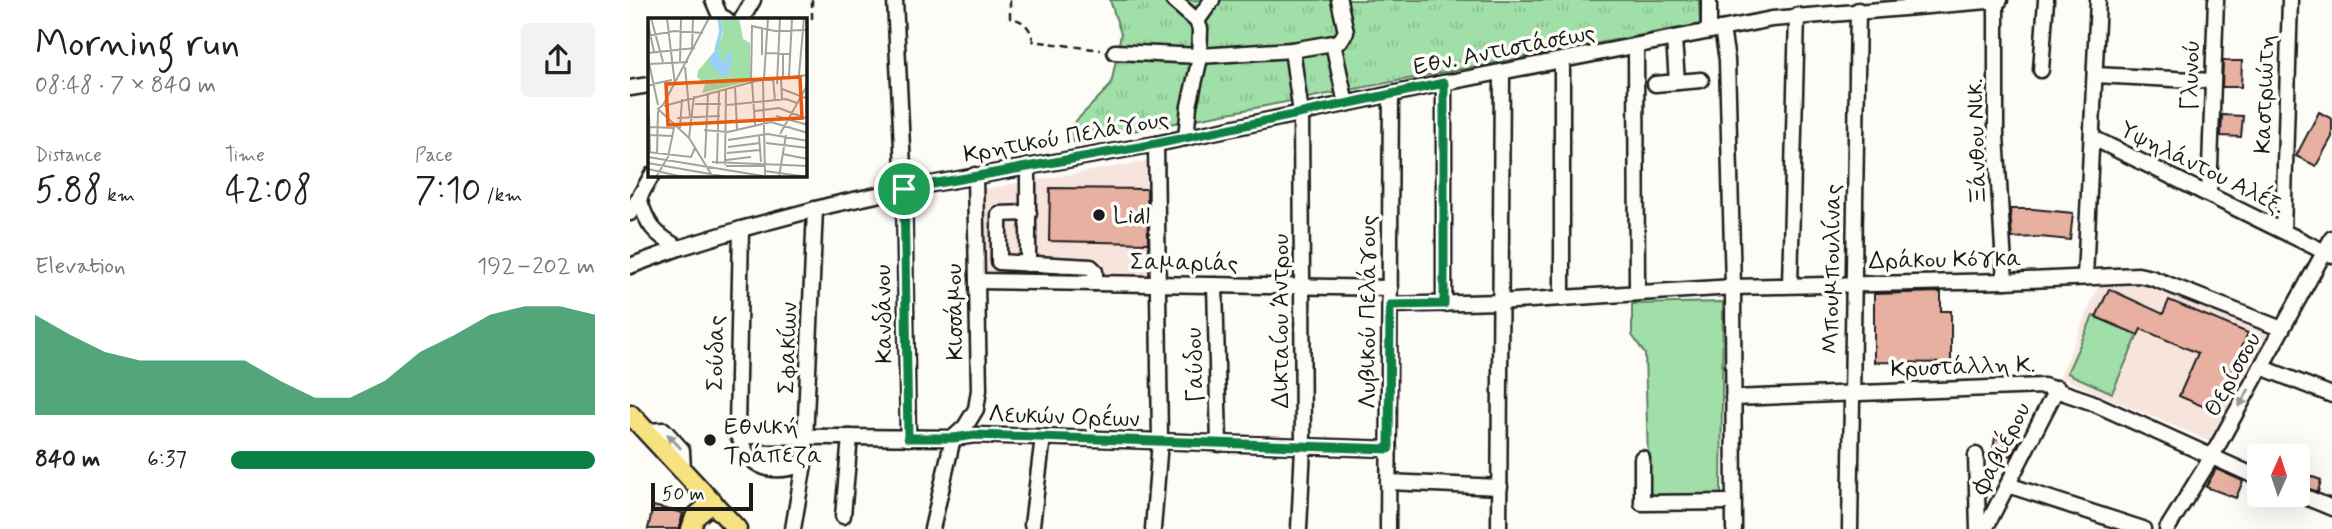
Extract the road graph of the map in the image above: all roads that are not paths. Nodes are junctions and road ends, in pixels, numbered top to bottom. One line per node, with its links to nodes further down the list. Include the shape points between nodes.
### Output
1 (713, 0): 16 (street)
2 (753, 0): 17 (street)
3 (895, 0): 46 (street, Κανδάνου)
4 (1173, 0): 18 (street)
5 (1212, 0): 18 (street)
6 (1339, 0): 21 (street, via 1346,32)
7 (1709, 0): 19 (street)
8 (1998, 0): 13 (street, Εθν. Αντιστάσεως); 61 (street, Ξάνθου Νικ., via 1996,135)
9 (2046, 0): 27 (street)
10 (2098, 0): 29 (street)
11 (2216, 0): 31 (street, Γλυνού)
12 (2290, 0): 53 (street, Καστριώτη)
13 (1880, 5): 14 (street, Εθν. Αντιστάσεως)
14 (1858, 10): 15 (street, Εθν. Αντιστάσεως); 63 (street, Μπουμπουλίνας)
15 (1797, 15): 19 (street, Εθν. Αντιστάσεως); 66 (street)
16 (724, 18)
17 (743, 18)
18 (1197, 21): 25 (street)
19 (1715, 30): 20 (street, Εθν. Αντιστάσεως); 68 (street, via 1727,60)
20 (1674, 39): 22 (street, Εθν. Αντιστάσεως); 32 (street)
21 (1333, 43): 23 (street); 38 (street)
22 (1636, 46): 26 (street, Εθν. Αντιστάσεως); 70 (street)
23 (1292, 50): 25 (street); 39 (street, Δικταίου Άντρου)
24 (1115, 52): 25 (street)
25 (1200, 56): 40 (street)
26 (1562, 60): 28 (street, Εθν. Αντιστάσεως); 71 (street)
27 (2041, 70)
28 (1502, 73): 33 (street, Εθν. Αντιστάσεως); 72 (street)
29 (2095, 75): 31 (street); 41 (street)
30 (1701, 80): 32 (street)
31 (2213, 81): 47 (street, Γλυνού)
32 (1677, 82): 34 (street)
33 (1444, 83): 37 (street, Εθν. Αντιστάσεως); 73 (street)
34 (1655, 84)
35 (648, 85): 36 (street)
36 (630, 88)
37 (1391, 94): 38 (street, Κρητικού Πελάγους); 69 (street, Λυβικού Πελάγους)
38 (1346, 104): 39 (street, Κρητικού Πελάγους)
39 (1301, 113): 40 (street, Κρητικού Πελάγους); 67 (street, Δικταίου Άντρου)
40 (1186, 138): 42 (street, Κρητικού Πελάγους)
41 (2093, 138): 47 (street, Υψηλάντου Αλέξ.); 59 (street)
42 (1156, 144): 43 (street, Κρητικού Πελάγους); 64 (street)
43 (1028, 166): 44 (street, Κρητικού Πελάγους); 51 (street)
44 (975, 176): 46 (street, Κρητικού Πελάγους); 60 (street, Κισσάμου)
45 (651, 177): 48 (street)
46 (904, 189): 49 (street, Κρητικού Πελάγους); 86 (street, Κανδάνου)
47 (2209, 194): 53 (street, Υψηλάντου Αλέξ.)
48 (639, 198): 50 (street); 55 (street, via 652,230)
49 (815, 209): 52 (street, Κρητικού Πελάγους); 83 (street, Σφακίων)
50 (630, 213)
51 (1029, 213): 57 (street); 57 (street, via 999,214 997,260)
52 (741, 229): 55 (street, Κρητικού Πελάγους); 82 (street, Σούδας)
53 (2283, 231): 56 (street, Υψηλάντου Αλέξ.)
54 (2332, 238): 56 (street, Θερίσσου)
55 (679, 248): 58 (street, Κρητικού Πελάγους)
56 (2328, 254): 75 (street, Θερίσσου)
57 (1028, 264): 62 (street, via 1091,267)
58 (630, 266)
59 (2085, 277): 61 (street, Δράκου Κόγκα); 75 (street, Δράκου Κόγκα, via 2152,278)
60 (977, 281): 62 (street, Σαμαριάς); 87 (street, Κισσάμου, via 979,390 976,409)
61 (2005, 281): 63 (street, Δράκου Κόγκα)
62 (1095, 283): 64 (street, Σαμαριάς)
63 (1853, 283): 66 (street, Δράκου Κόγκα); 78 (street, Μπουμπουλίνας)
64 (1158, 284): 65 (street, Σαμαριάς); 88 (street)
65 (1215, 285): 67 (street, Σαμαριάς); 89 (street, Γαύδου)
66 (1790, 285): 68 (street, Δράκου Κόγκα)
67 (1303, 287): 69 (street, Σαμαριάς); 90 (street, Δικταίου Άντρου)
68 (1733, 287): 70 (street, Δράκου Κόγκα); 80 (street)
69 (1390, 288): 74 (street, Λυβικού Πελάγους)
70 (1637, 293): 71 (street, Δράκου Κόγκα)
71 (1562, 298): 72 (street, Δράκου Κόγκα)
72 (1499, 302): 73 (street, Δράκου Κόγκα); 99 (street)
73 (1444, 304): 74 (street, Δράκου Κόγκα)
74 (1390, 305): 91 (street, Λυβικού Πελάγους)
75 (2282, 329): 76 (street, Θερίσσου)
76 (2261, 367): 79 (street); 94 (street, Θερίσσου, one-way to 94)
77 (2057, 388): 78 (street, Κρυστάλλη Κ.); 94 (street, Κρυστάλλη Κ.); 98 (street, Φαβιέρου)
78 (1853, 392): 80 (street, Κρυστάλλη Κ.); 115 (street, Μπουμπουλίνας)
79 (2332, 396)
80 (1733, 398): 102 (street)
81 (630, 414): 101 (main road)
82 (738, 436): 83 (street, Λευκών Ορέων); 95 (street, via 753,463 776,470)
83 (806, 436): 84 (street, Λευκών Ορέων); 95 (street, Σφακίων)
84 (850, 437): 86 (street, Λευκών Ορέων); 104 (street)
85 (1043, 437): 87 (street, Λευκών Ορέων); 88 (street, Λευκών Ορέων); 105 (street)
86 (908, 438): 87 (street, Λευκών Ορέων)
87 (953, 438): 109 (street)
88 (1160, 442): 89 (street, Λευκών Ορέων); 110 (street)
89 (1219, 444): 90 (street, Λευκών Ορέων)
90 (1303, 447): 91 (street, Λευκών Ορέων); 111 (street, Δικταίου Άντρου)
91 (1389, 449): 97 (street, Λυβικού Πελάγους)
92 (1976, 455): 116 (street)
93 (1642, 458): 102 (street, via 1642,503)
94 (2211, 458): 96 (street, Κρυστάλλη Κ.); 119 (street, Θερίσσου)
95 (804, 464): 108 (street, Σφακίων)
96 (2247, 473)
97 (1388, 482): 99 (street); 112 (street, Λυβικού Πελάγους)
98 (2008, 485): 117 (street, Φαβιέρου); 118 (street)
99 (1500, 487): 113 (street)
100 (2310, 499): 103 (street)
101 (713, 502): 106 (main road, via 695,517); 107 (main road)
102 (1734, 502): 114 (street)
103 (2332, 508)
104 (843, 516)
105 (1032, 526)
106 (691, 529)
107 (737, 529)
108 (793, 529)
109 (932, 529)
110 (1153, 529)
111 (1298, 529)
112 (1388, 529)
113 (1499, 529)
114 (1734, 529)
115 (1850, 529)
116 (1978, 529)
117 (1985, 529)
118 (2143, 529)
119 (2167, 529)

